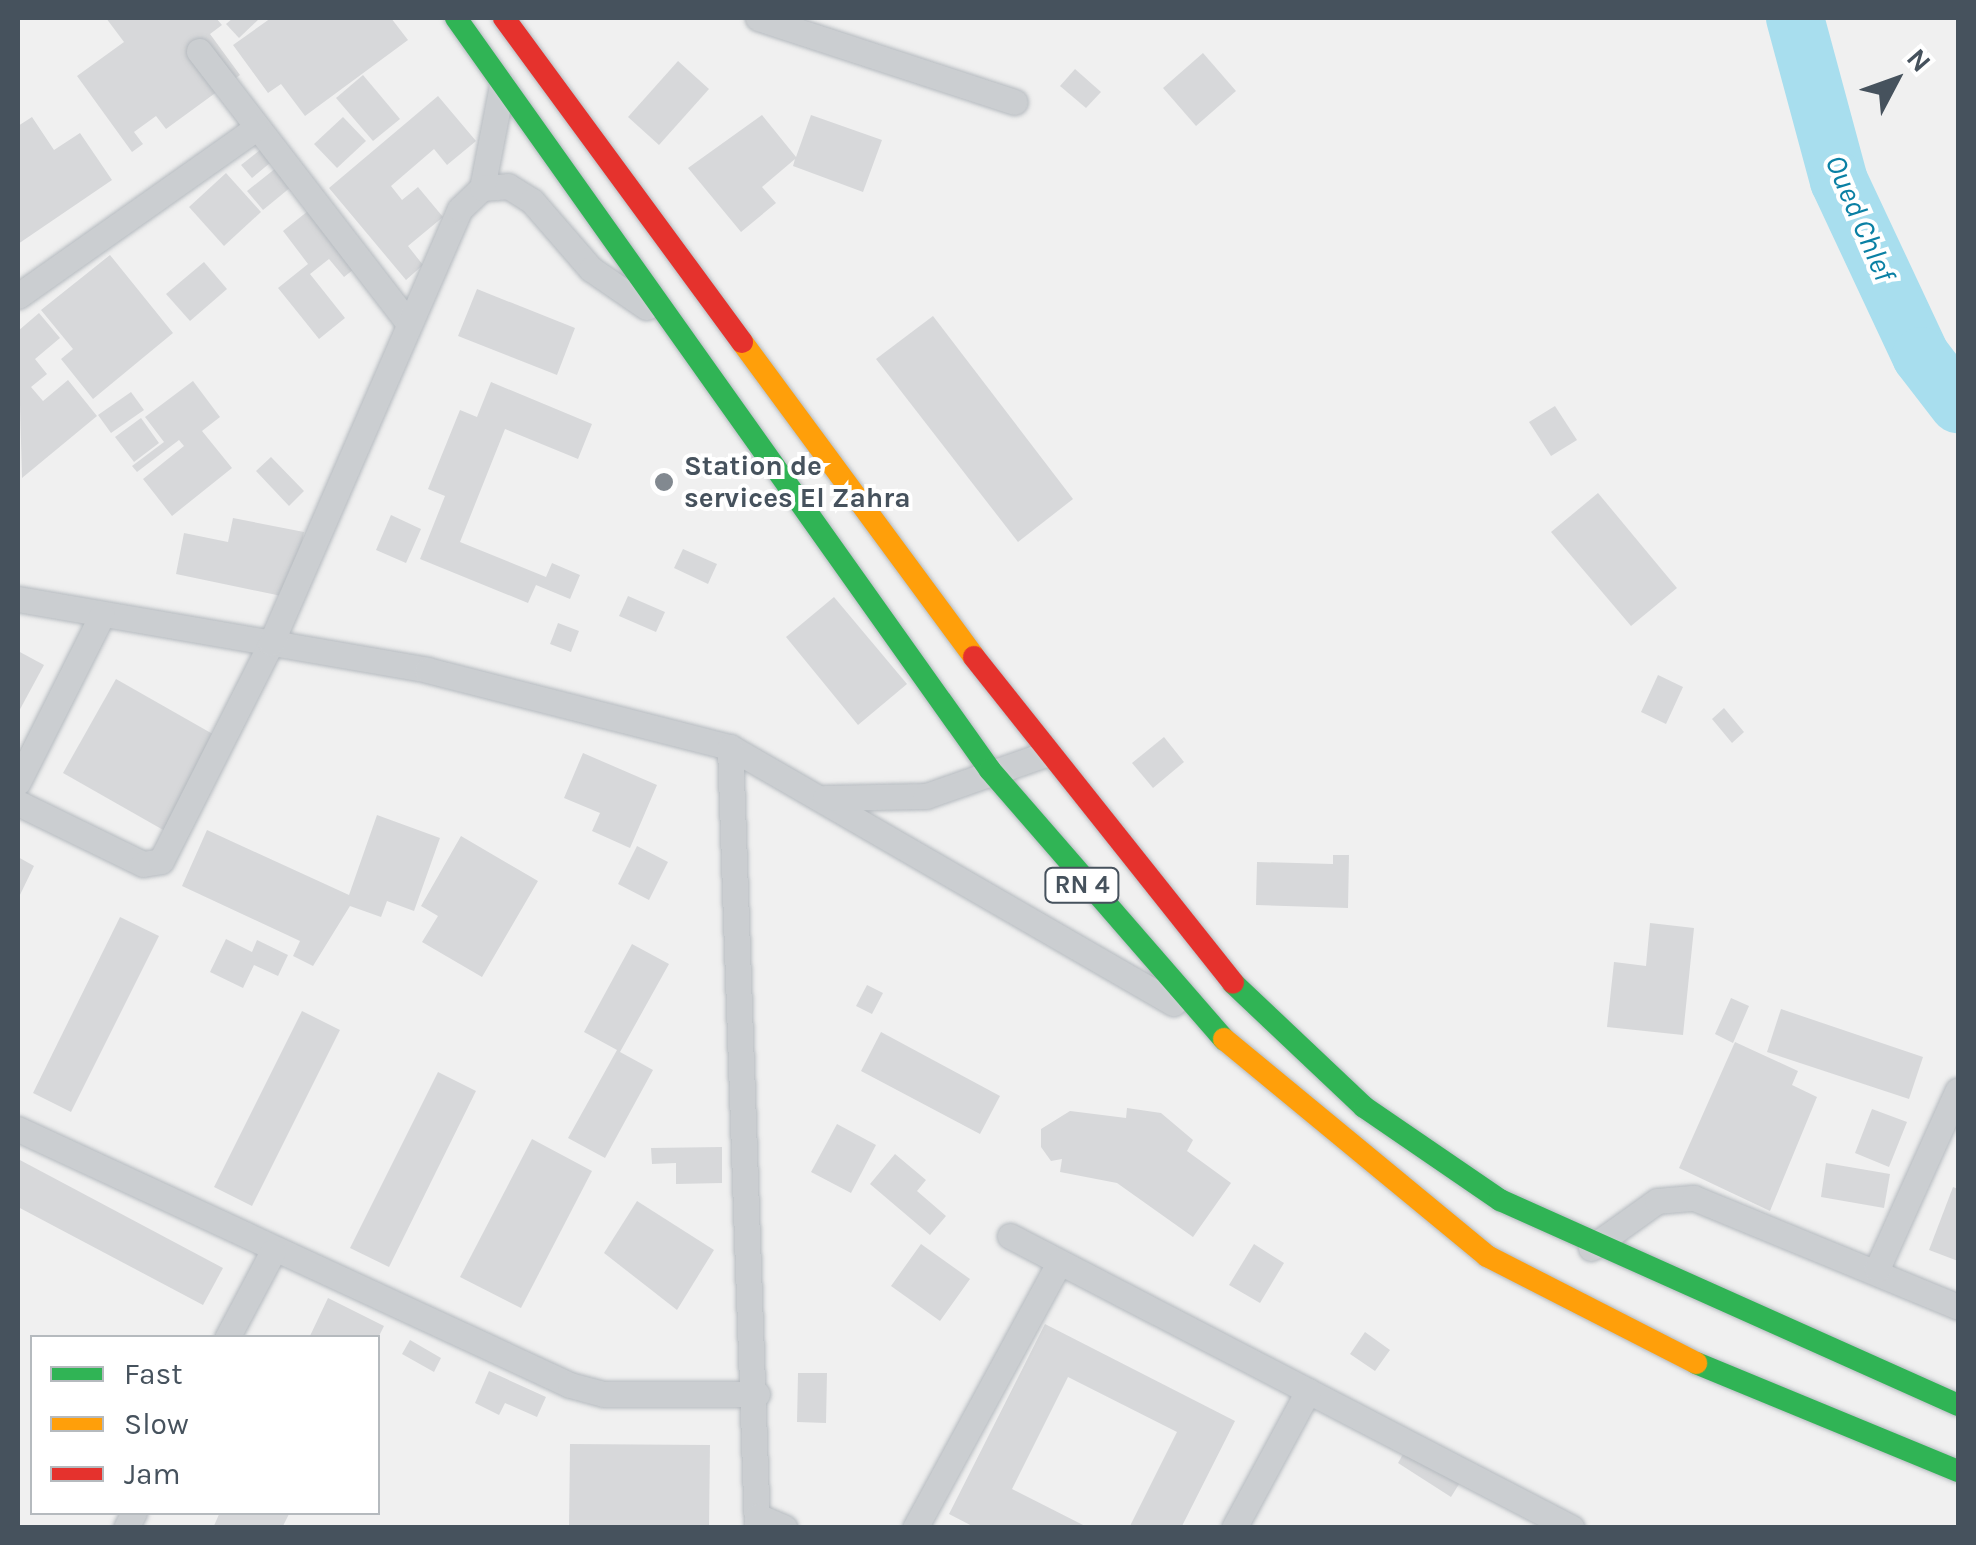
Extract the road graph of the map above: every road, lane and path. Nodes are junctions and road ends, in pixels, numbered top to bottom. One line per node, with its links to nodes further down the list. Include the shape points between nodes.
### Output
1 (456, 18): 5 (highway, RN 4)
2 (505, 18): 16 (highway, RN 4)
3 (758, 18): 6 (street)
4 (199, 51): 7 (street)
5 (503, 77): 8 (street); 11 (highway, RN 4)
6 (1015, 102)
7 (256, 128): 9 (street); 10 (street)
8 (482, 188): 10 (street, via 460,210); 11 (street, via 508,186 532,201 591,268)
9 (18, 296)
10 (410, 324): 14 (street)
11 (671, 324): 17 (highway, RN 4)
12 (18, 600): 13 (street)
13 (102, 615): 14 (street); 18 (street)
14 (272, 643): 15 (street, via 426,670); 20 (street, via 161,860 143,864)
15 (730, 747): 19 (street); 32 (street)
16 (1046, 754): 17 (street); 25 (highway, RN 4, via 1241,993 1364,1107)
17 (990, 770): 19 (street, via 906,800); 21 (highway, RN 4)
18 (18, 782)
19 (820, 798): 21 (street)
20 (18, 803)
21 (1205, 1022): 34 (highway, RN 4, via 1332,1138 1487,1256 1634,1338)
22 (1958, 1092): 28 (street)
23 (18, 1129): 26 (street)
24 (1010, 1236): 27 (street)
25 (1591, 1248): 28 (street, via 1658,1202 1694,1198); 33 (highway, RN 4)
26 (273, 1250): 30 (street); 32 (street, via 570,1384 604,1394)
27 (1059, 1263): 31 (street); 37 (street)
28 (1876, 1269): 29 (street)
29 (1958, 1307)
30 (229, 1335)
31 (1308, 1391): 38 (street); 39 (street)
32 (756, 1394): 35 (street)
33 (1958, 1406)
34 (1958, 1470)
35 (757, 1522): 36 (street)
36 (785, 1528)
37 (915, 1528)
38 (1234, 1528)
39 (1572, 1528)

